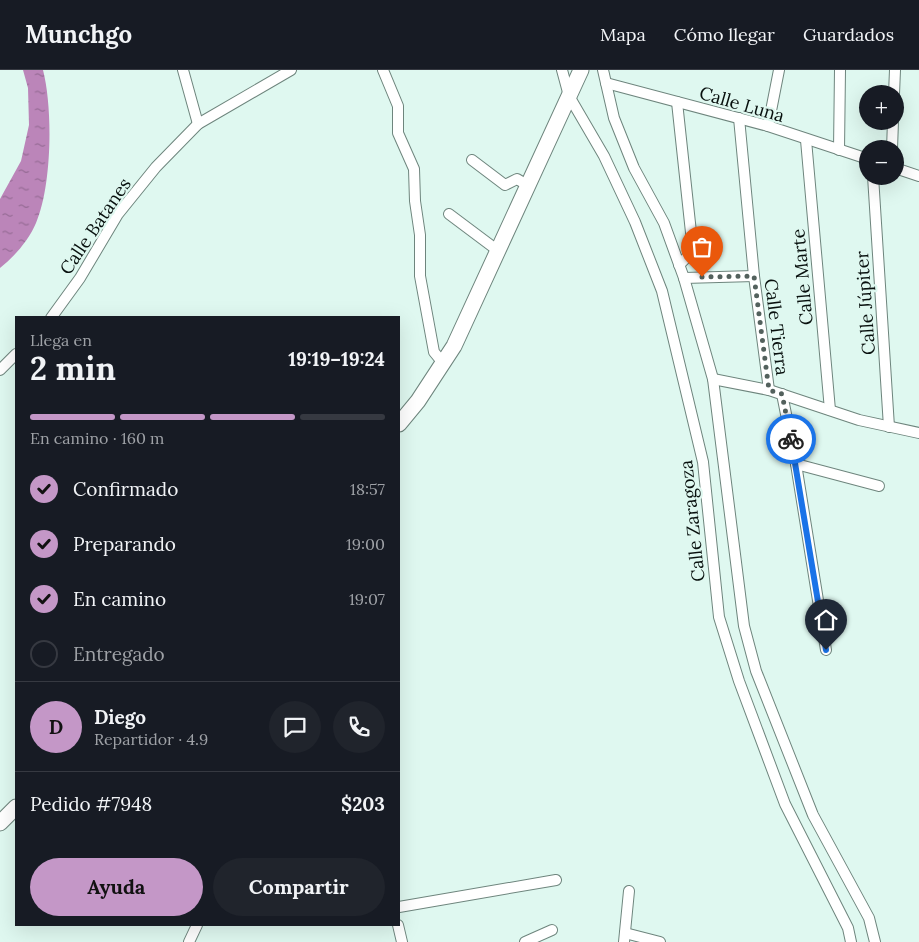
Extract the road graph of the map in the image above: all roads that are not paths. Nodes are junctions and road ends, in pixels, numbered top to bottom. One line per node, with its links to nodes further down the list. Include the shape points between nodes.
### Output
1 (183, 70): 15 (street)
2 (290, 70): 15 (street, Calle Batanes)
3 (383, 70): 32 (street, via 398,106 398,133 414,169 420,276 434,352)
4 (562, 70): 12 (street, Calle Zaragoza)
5 (581, 70): 12 (main road)
6 (603, 70): 10 (street)
7 (779, 70): 16 (street)
8 (840, 70): 18 (street)
9 (895, 70): 11 (street)
10 (606, 83): 13 (street, Calle Luna); 27 (street, via 614,118 634,168 664,223)
11 (894, 85)
12 (569, 96): 24 (main road); 57 (street, Calle Zaragoza, via 604,156 662,291 703,462 719,617 739,681 786,804 848,928)
13 (677, 102): 14 (street, Calle Luna); 27 (street, via 693,251)
14 (739, 118): 16 (street, Calle Luna); 28 (street, Calle Tierra)
15 (198, 124): 30 (street, Calle Batanes, via 156,167 118,214)
16 (768, 126): 17 (street, Calle Luna)
17 (806, 140): 18 (street, Calle Luna); 37 (street, Calle Marte)
18 (839, 150): 19 (street, Calle Luna)
19 (859, 156)
20 (472, 160): 24 (street, via 505,185 517,179)
21 (904, 171): 22 (street)
22 (919, 176)
23 (874, 185): 39 (street, Calle Júpiter)
24 (527, 186): 26 (main road)
25 (449, 214): 26 (street)
26 (497, 250): 32 (main road, via 454,346)
27 (679, 265): 29 (street)
28 (754, 276): 29 (street); 35 (street, Calle Tierra)
29 (684, 278): 34 (street)
30 (53, 316)
31 (15, 355): 33 (street)
32 (443, 363): 38 (main road)
33 (0, 370)
34 (713, 379): 35 (street); 58 (street, via 744,626 756,671 813,815 869,918)
35 (769, 390): 36 (street)
36 (782, 394): 37 (street); 41 (street)
37 (830, 410): 39 (street)
38 (400, 423)
39 (889, 427): 40 (street)
40 (919, 433)
41 (796, 464): 42 (street); 43 (street)
42 (880, 486)
43 (826, 650)
44 (15, 808): 45 (main road)
45 (0, 823)
46 (556, 880): 48 (street)
47 (629, 891): 52 (street)
48 (400, 907)
49 (196, 926): 53 (street)
50 (398, 926): 54 (street)
51 (552, 930): 55 (street)
52 (625, 938): 56 (street)
53 (188, 942)
54 (402, 942)
55 (524, 942)
56 (660, 942)
57 (851, 942)
58 (875, 942)

